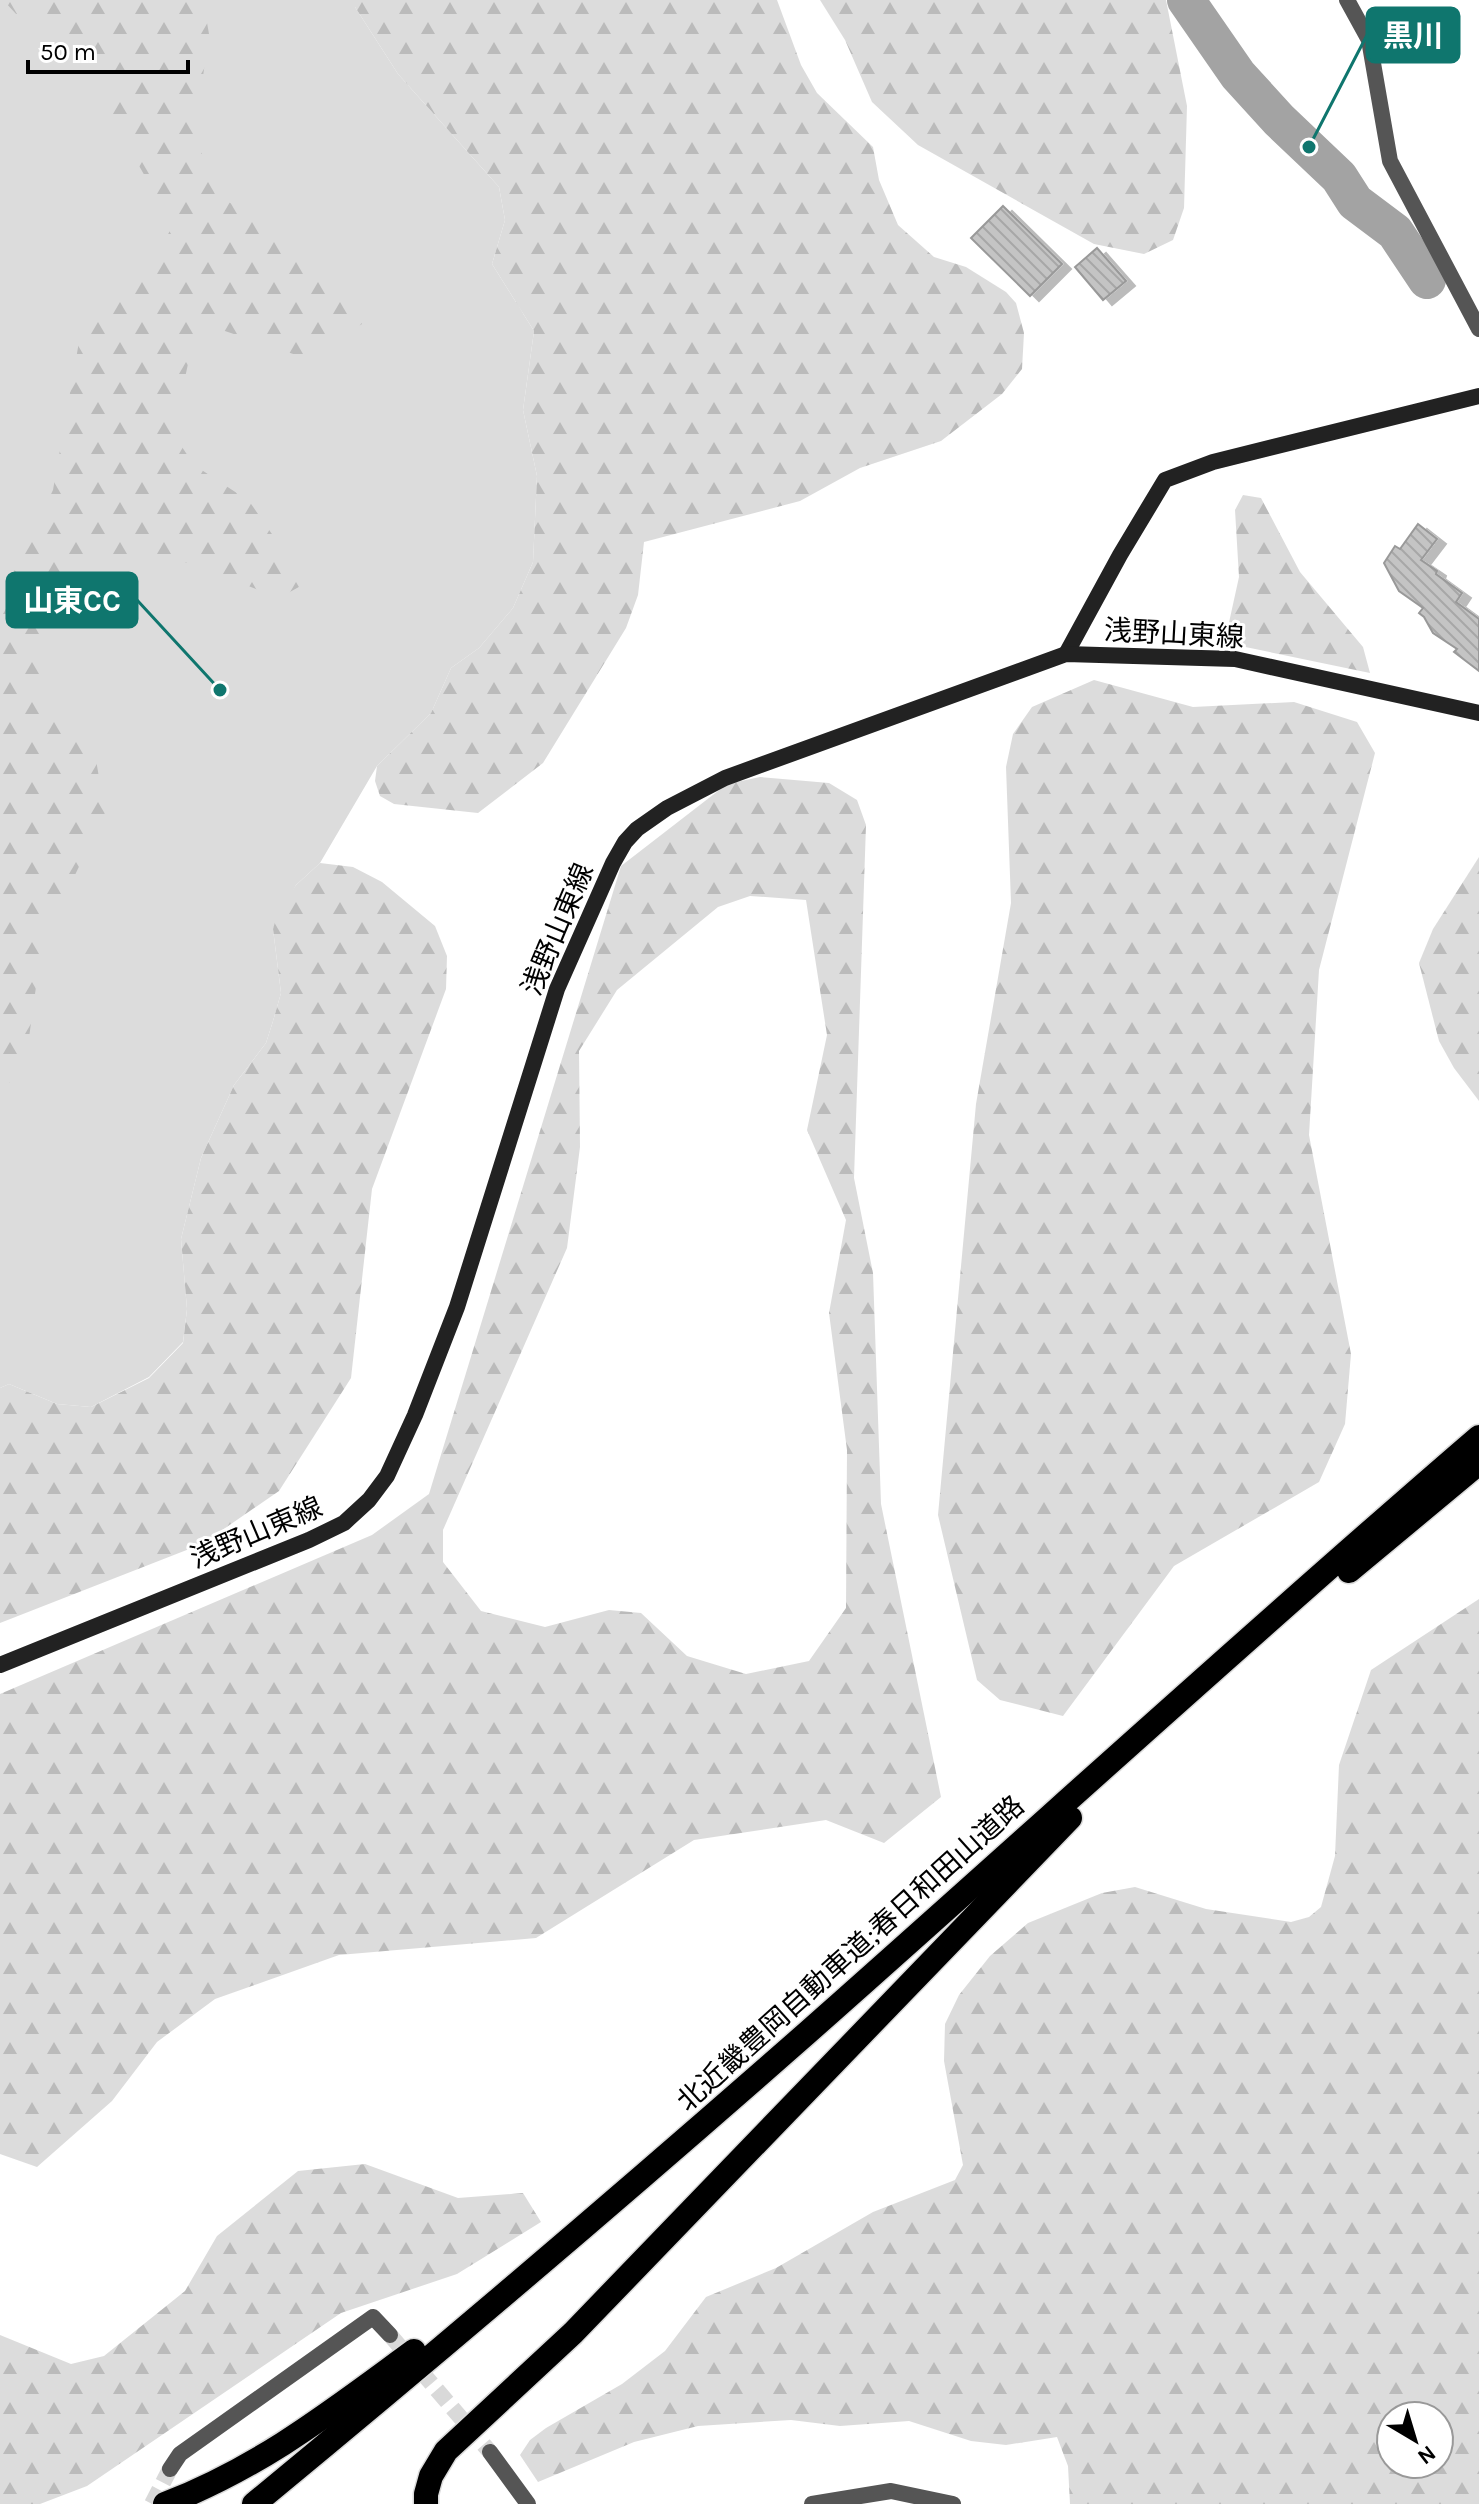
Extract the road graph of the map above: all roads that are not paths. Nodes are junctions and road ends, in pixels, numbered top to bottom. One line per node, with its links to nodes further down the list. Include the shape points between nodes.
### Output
1 (1347, 0): 2 (street, via 1369,40 1390,161)
2 (1479, 329)
3 (1479, 396): 4 (main road, via 1213,462 1165,480)
4 (1066, 654): 5 (main road, 浅野山東線, via 1235,659); 8 (main road, 浅野山東線, via 725,778 637,829 613,863 557,989 457,1307 415,1415 387,1476 369,1500 344,1523 309,1540)
5 (1479, 713)
6 (1479, 1437): 10 (highway, 北近畿豊岡自動車道;春日和田山道路)
7 (1479, 1463): 9 (highway, 北近畿豊岡自動車道;春日和田山道路, via 1353,1567)
8 (0, 1665)
9 (1070, 1818): 16 (highway, 北近畿豊岡自動車道;春日和田山道路, via 640,2197); 17 (highway, via 573,2333 446,2451 431,2476)
10 (589, 2222): 14 (highway, via 295,2437 228,2477); 15 (highway, 北近畿豊岡自動車道;春日和田山道路)
11 (390, 2335): 13 (street, via 373,2317 193,2444)
12 (490, 2452): 18 (street)
13 (170, 2469)
14 (165, 2504)
15 (254, 2504)
16 (275, 2504)
17 (426, 2504)
18 (528, 2504)
19 (812, 2504): 20 (street, via 891,2491)
20 (953, 2504)

